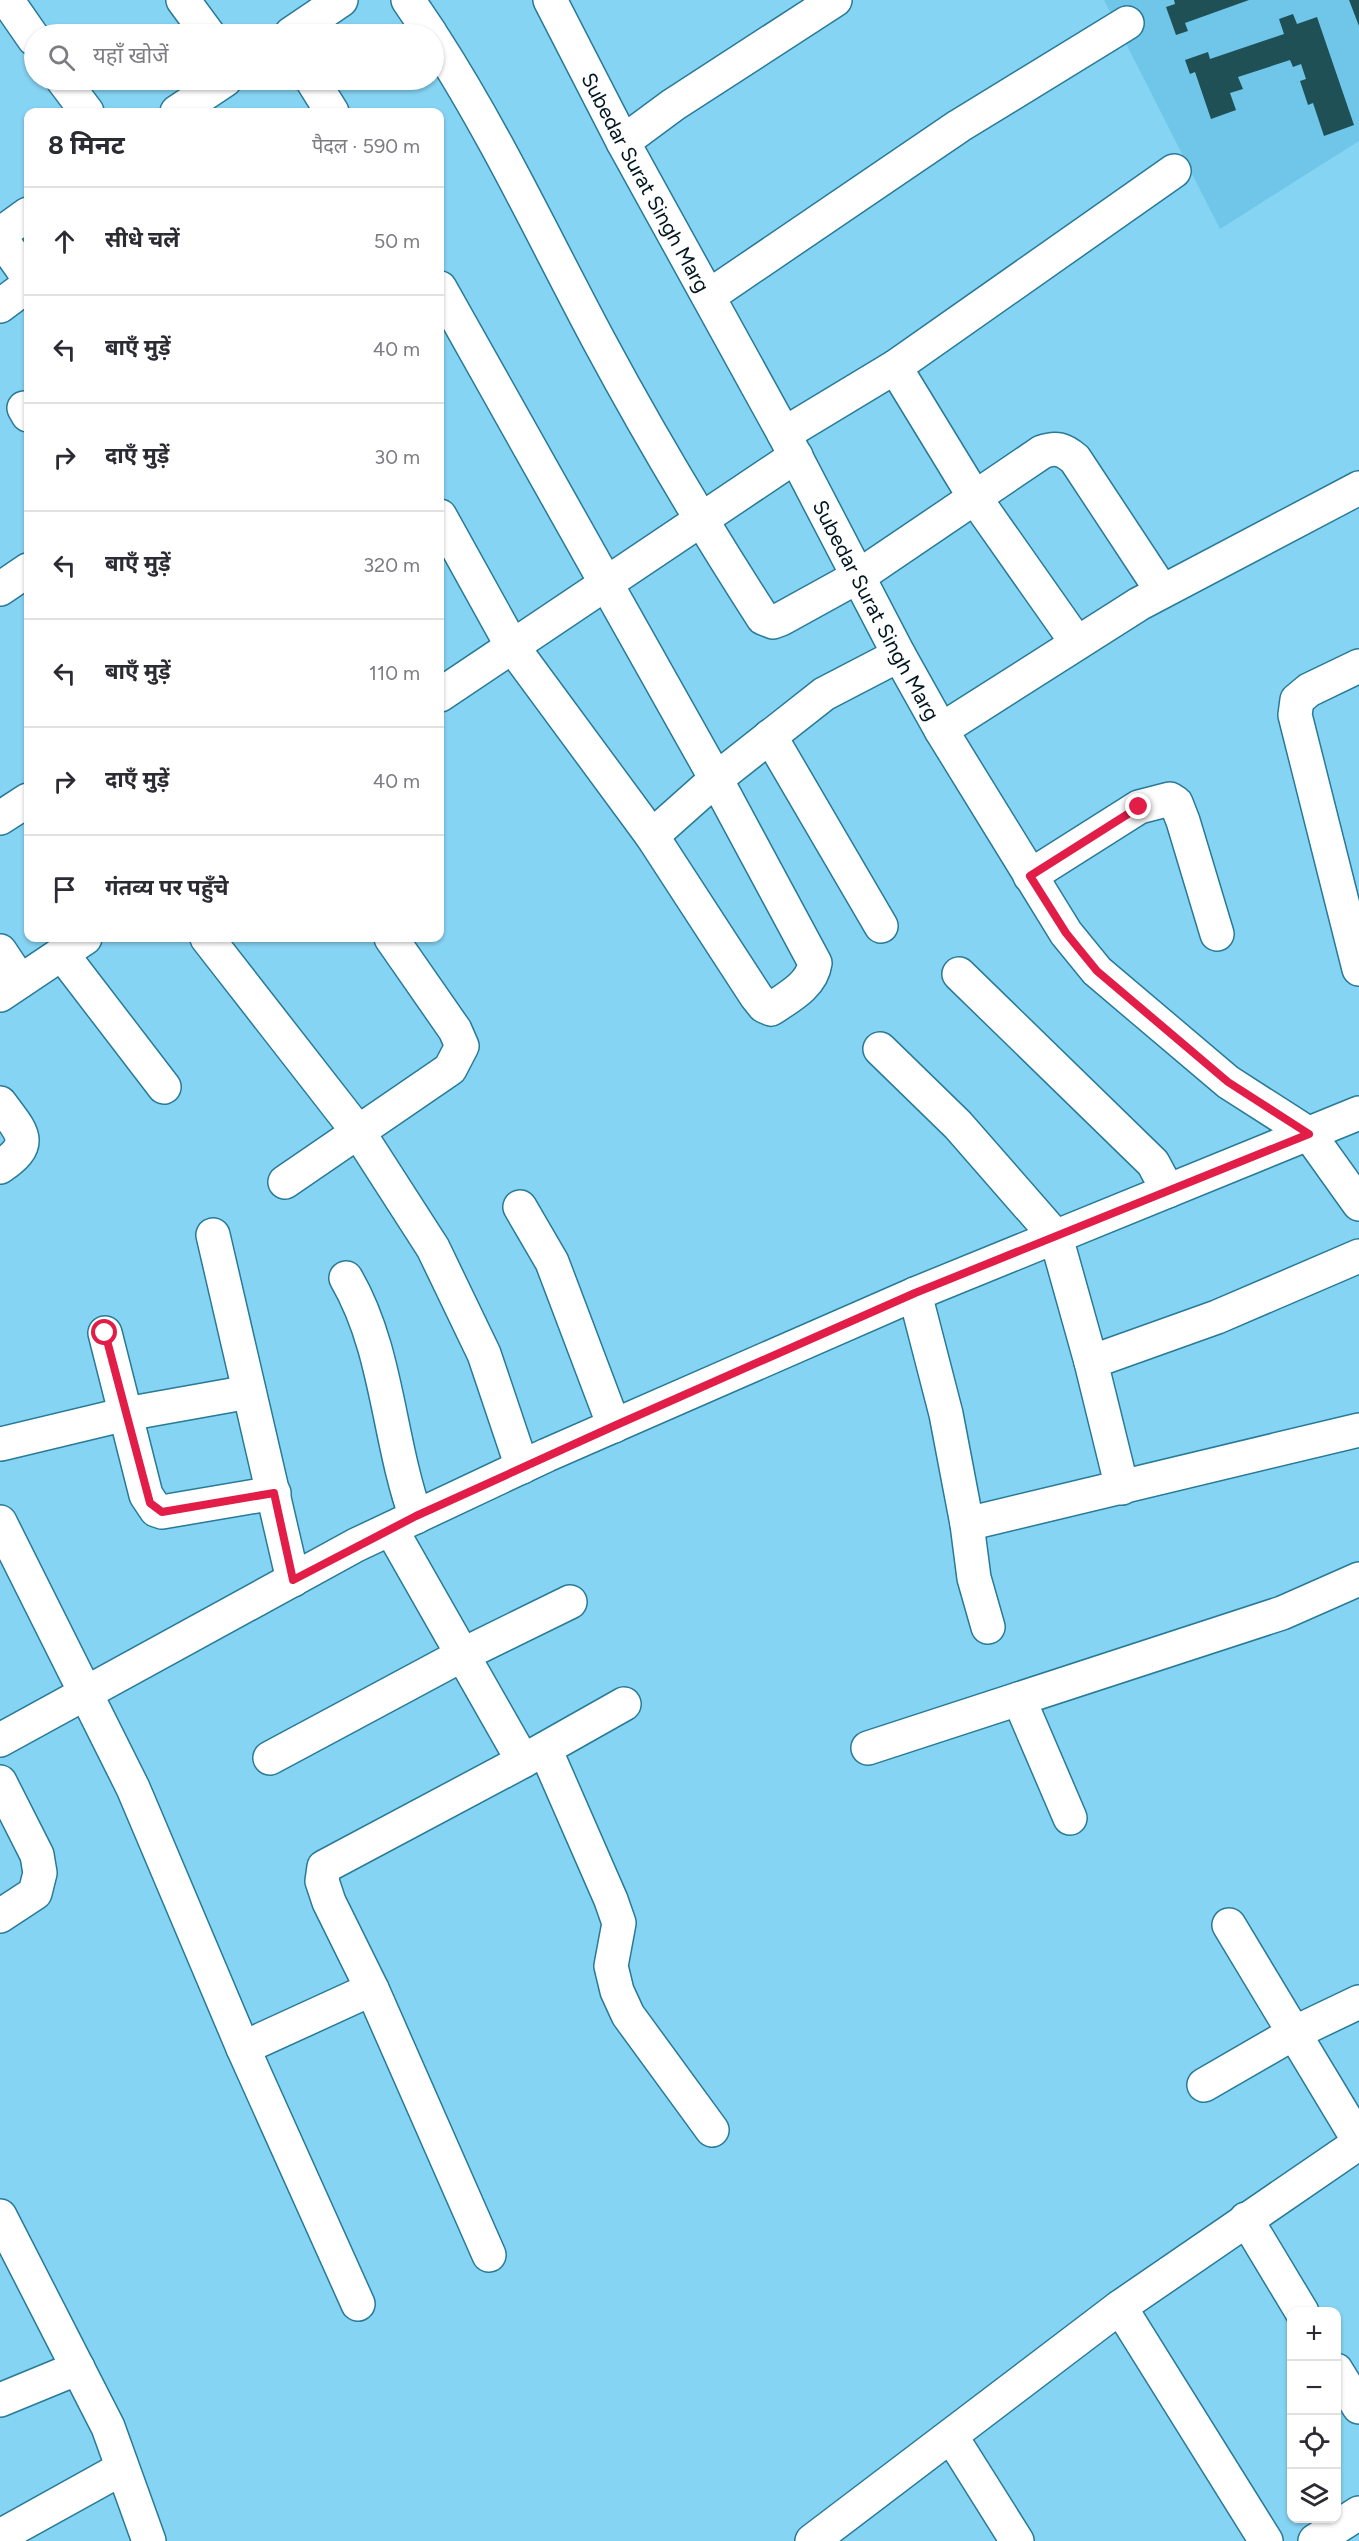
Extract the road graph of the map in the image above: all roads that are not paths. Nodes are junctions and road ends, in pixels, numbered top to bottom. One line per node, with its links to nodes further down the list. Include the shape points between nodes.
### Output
1 (7, 0): 11 (street)
2 (183, 0): 7 (street)
3 (342, 0): 8 (street)
4 (408, 0): 9 (street)
5 (549, 0): 19 (street, Subedar Surat Singh Marg)
6 (835, 0): 19 (street)
7 (201, 24)
8 (306, 24)
9 (424, 24)
10 (1126, 24): 26 (street, via 959,126)
11 (24, 25)
12 (444, 55): 32 (street)
13 (70, 90): 16 (street)
14 (211, 90): 17 (street)
15 (318, 90): 18 (street)
16 (84, 108)
17 (185, 108)
18 (330, 108)
19 (623, 142): 26 (street, Subedar Surat Singh Marg)
20 (1174, 171): 28 (street)
21 (24, 217): 22 (street)
22 (0, 235): 23 (street)
23 (24, 271)
24 (24, 288): 27 (street)
25 (444, 295): 36 (street)
26 (710, 296): 29 (street, Subedar Surat Singh Marg)
27 (0, 306)
28 (895, 367): 29 (street); 31 (street)
29 (790, 445): 32 (street); 35 (street, Subedar Surat Singh Marg)
30 (1359, 488): 38 (street)
31 (975, 498): 35 (street); 38 (street, via 1041,452 1064,450 1075,459); 39 (street)
32 (700, 520): 35 (street, via 768,621 781,619); 36 (street)
33 (444, 523): 40 (street)
34 (24, 573): 37 (street)
35 (860, 576): 41 (street, Subedar Surat Singh Marg)
36 (606, 583): 40 (street); 46 (street)
37 (0, 590)
38 (1162, 591): 39 (street)
39 (1077, 644): 44 (street)
40 (512, 646): 43 (street); 49 (street)
41 (899, 655): 44 (street, Subedar Surat Singh Marg); 45 (street, via 824,694)
42 (1359, 666): 57 (street, via 1309,690 1297,700 1295,715)
43 (444, 692)
44 (941, 730): 50 (street, Subedar Surat Singh Marg)
45 (770, 736): 46 (street); 51 (street)
46 (716, 779): 49 (street); 49 (street, via 815,963 808,981 771,1009 764,1006)
47 (24, 803): 48 (street)
48 (0, 818)
49 (652, 836)
50 (1030, 876): 52 (street, via 1139,807 1170,799 1183,821); 65 (street, Subedar Surat Singh Marg, via 1066,933 1097,971 1228,1082)
51 (881, 926)
52 (1217, 934)
53 (210, 942): 64 (street)
54 (394, 942): 64 (street, via 462,1046 450,1069)
55 (74, 946): 59 (street); 61 (street)
56 (0, 951): 59 (street)
57 (1359, 969)
58 (959, 974): 68 (street, via 1153,1163)
59 (10, 988)
60 (880, 1049): 72 (street, via 958,1125)
61 (164, 1087)
62 (0, 1103): 66 (street, via 21,1135 23,1146 18,1155)
63 (1359, 1113): 65 (street)
64 (359, 1133): 67 (street); 83 (street, via 433,1248 484,1354)
65 (1309, 1134): 68 (street); 69 (street)
66 (0, 1167)
67 (285, 1182)
68 (1168, 1191): 72 (street)
69 (1359, 1204)
70 (520, 1207): 80 (street, via 552,1262)
71 (213, 1235): 78 (street)
72 (1056, 1237): 75 (street); 77 (street)
73 (1359, 1256): 77 (street, via 1217,1317)
74 (346, 1278): 87 (street, via 361,1303 374,1344 401,1469)
75 (915, 1293): 80 (street); 88 (street, via 946,1414)
76 (105, 1333): 79 (street)
77 (1092, 1362): 84 (street)
78 (249, 1392): 79 (street); 85 (street)
79 (126, 1414): 82 (street); 85 (street, via 146,1495 156,1510)
80 (614, 1426): 83 (street)
81 (1359, 1430): 84 (street)
82 (1, 1444)
83 (522, 1467): 87 (street)
84 (1122, 1488): 88 (street)
85 (274, 1493): 90 (street)
86 (0, 1522): 94 (street)
87 (403, 1523): 90 (street); 93 (street)
88 (967, 1524): 92 (street, via 974,1578)
89 (1359, 1579): 95 (street, via 1282,1613)
90 (293, 1580): 94 (street)
91 (570, 1602): 93 (street)
92 (988, 1627)
93 (464, 1654): 99 (street); 100 (street)
94 (87, 1694): 97 (street); 108 (street, via 133,1788)
95 (1019, 1699): 98 (street); 102 (street)
96 (624, 1704): 99 (street)
97 (0, 1740)
98 (868, 1748)
99 (534, 1755): 105 (street, via 324,1867 322,1881 329,1902); 110 (street, via 611,1900 619,1923 611,1966 628,2015)
100 (270, 1758)
101 (0, 1782): 103 (street, via 37,1855 40,1873 36,1893)
102 (1070, 1818)
103 (0, 1916)
104 (1230, 1925): 107 (street)
105 (372, 1989): 108 (street); 114 (street)
106 (1359, 2002): 107 (street)
107 (1294, 2033): 109 (street); 111 (street)
108 (243, 2048): 115 (street)
109 (1204, 2085)
110 (712, 2130)
111 (1359, 2142): 113 (street)
112 (0, 2216): 118 (street)
113 (1246, 2219): 116 (street); 117 (street)
114 (489, 2255)
115 (357, 2304)
116 (1120, 2307): 122 (street); 129 (street)
117 (1299, 2307)
118 (78, 2368): 120 (street); 123 (street, via 108,2427)
119 (1341, 2378): 121 (street)
120 (0, 2400)
121 (1359, 2407)
122 (951, 2436): 126 (street); 128 (street)
123 (121, 2469): 125 (street); 127 (street)
124 (1359, 2513): 130 (street)
125 (0, 2536)
126 (827, 2537)
127 (149, 2541)
128 (1017, 2541)
129 (1266, 2541)
130 (1315, 2541)

